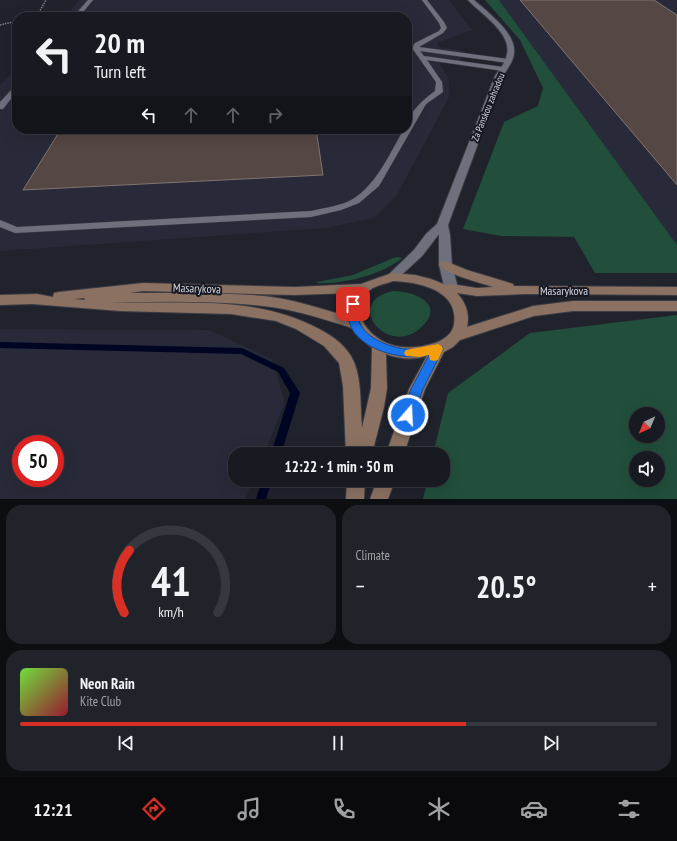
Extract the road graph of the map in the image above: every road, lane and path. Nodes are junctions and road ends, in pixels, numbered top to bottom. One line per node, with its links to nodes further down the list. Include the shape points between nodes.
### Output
1 (46, 0): 5 (path)
2 (91, 0): 6 (lane)
3 (424, 0): 9 (lane, via 444,28 417,44)
4 (471, 0): 11 (street, Za Panskou zahradou, via 505,32 511,51)
5 (39, 12)
6 (80, 12)
7 (12, 22): 8 (path)
8 (0, 25)
9 (415, 48): 10 (lane); 11 (lane)
10 (423, 58): 11 (lane); 14 (lane, via 440,82 439,92 423,102)
11 (506, 65): 17 (street, Za Panskou zahradou, via 499,76)
12 (12, 93): 13 (lane)
13 (0, 107)
14 (412, 121)
15 (405, 134): 16 (lane, via 376,184 356,201 312,214 15,230)
16 (0, 224)
17 (442, 225): 18 (street, Za Panskou zahradou, via 446,234); 19 (street, Za Panskou zahradou, via 418,253)
18 (445, 265): 21 (street, Za Panskou zahradou); 22 (main road, via 480,279)
19 (392, 277): 20 (main road, via 376,281); 21 (main road, via 419,279)
20 (365, 288): 24 (main road, Masarykova, via 295,291 144,287); 27 (main road, via 353,304)
21 (448, 290): 22 (main road, Masarykova); 28 (main road, via 461,312 462,323)
22 (525, 290): 23 (main road, Masarykova)
23 (677, 291)
24 (30, 299): 25 (main road, Masarykova); 27 (main road, Masarykova, via 117,296 264,301 299,307); 31 (main road, via 132,307 199,307 250,311 287,319 311,329 337,349 346,362 350,380)
25 (0, 300)
26 (677, 306): 28 (main road, Masarykova, via 573,306 532,311)
27 (355, 324): 29 (main road, via 361,333)
28 (456, 336): 30 (main road)
29 (379, 346): 30 (main road, via 404,353); 32 (main road, via 379,388)
30 (438, 349): 33 (main road, via 417,389)
31 (355, 447)
32 (365, 447)
33 (397, 447)
34 (356, 487): 36 (main road)
35 (383, 487): 37 (main road)
36 (355, 499)
37 (379, 499)

